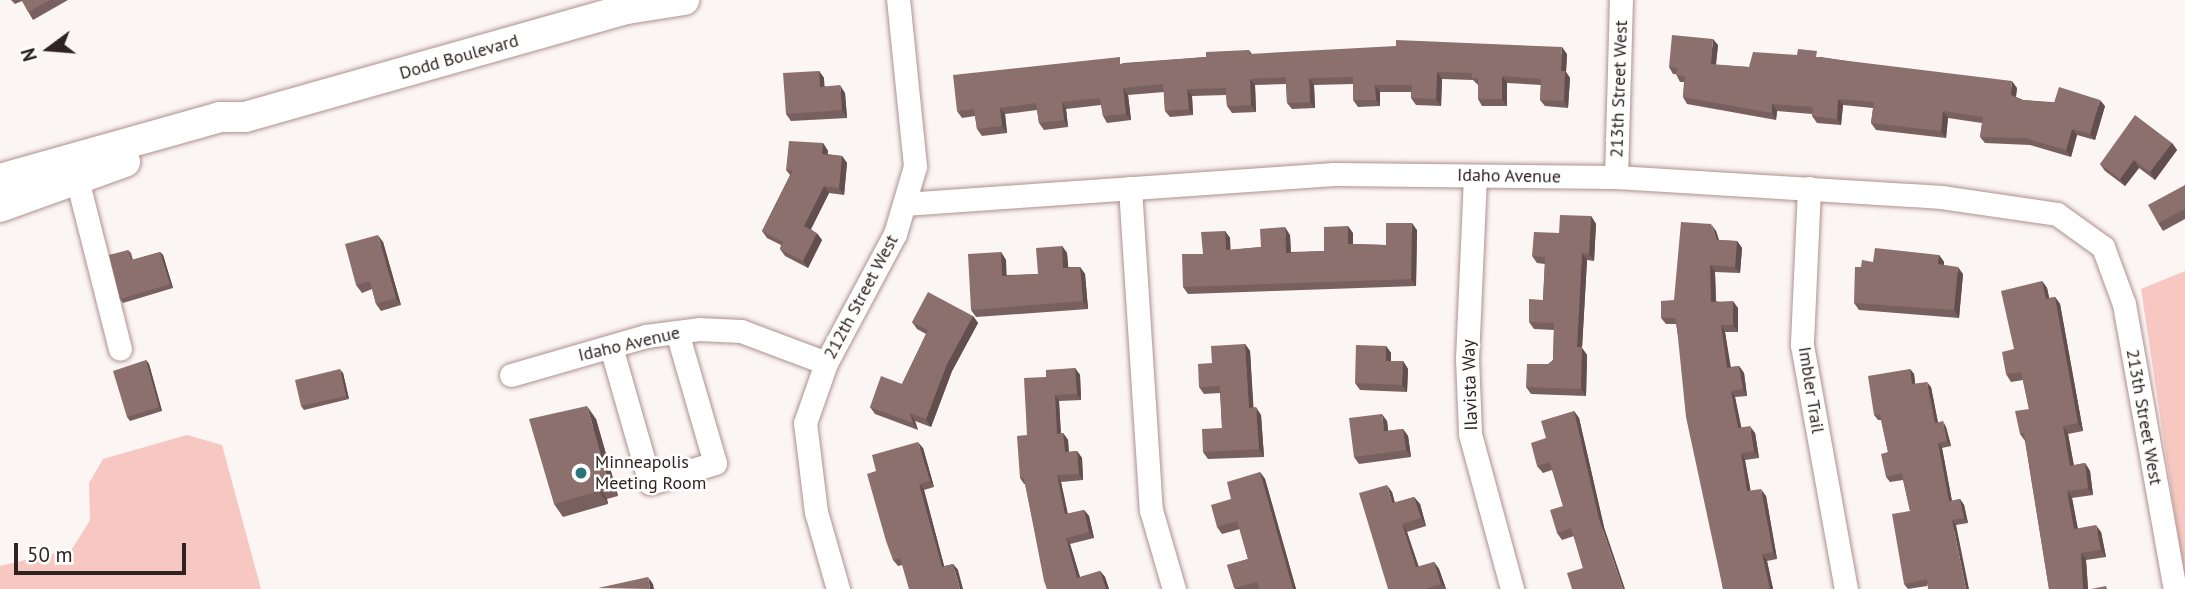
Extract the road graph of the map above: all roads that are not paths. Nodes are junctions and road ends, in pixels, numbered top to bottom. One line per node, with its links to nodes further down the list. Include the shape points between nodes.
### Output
1 (684, 0): 4 (main road, Dodd Boulevard, via 628,9)
2 (898, 0): 11 (street, 212th Street West, via 915,166)
3 (1621, 0): 6 (street, 213th Street West)
4 (236, 120): 7 (main road, Dodd Boulevard, via 220,117); 8 (main road, Dodd Boulevard, via 225,129)
5 (1475, 176): 6 (street, Idaho Avenue); 9 (street, Idaho Avenue, via 1334,174); 21 (street, Ilavista Way, via 1467,358 1471,434)
6 (1616, 177): 10 (street, Idaho Avenue)
7 (0, 179)
8 (77, 179): 12 (main road, Dodd Boulevard); 16 (street)
9 (1130, 188): 11 (street, Idaho Avenue); 20 (street, via 1151,510)
10 (1809, 188): 13 (street, Idaho Avenue, via 1941,197 2057,214); 22 (street, Imbler Trail, via 1802,345)
11 (904, 204): 17 (street, 212th Street West, via 895,234)
12 (0, 207)
13 (2103, 247): 23 (street, 213th Street West, via 2124,304)
14 (677, 332): 15 (street, Idaho Avenue); 15 (street, via 715,463 650,483); 17 (street, Idaho Avenue, via 741,331)
15 (611, 346): 18 (street, Idaho Avenue)
16 (120, 349)
17 (826, 363): 19 (street, 212th Street West, via 805,423 816,512)
18 (511, 375)
19 (838, 589)
20 (1174, 589)
21 (1512, 589)
22 (1846, 589)
23 (2175, 589)

